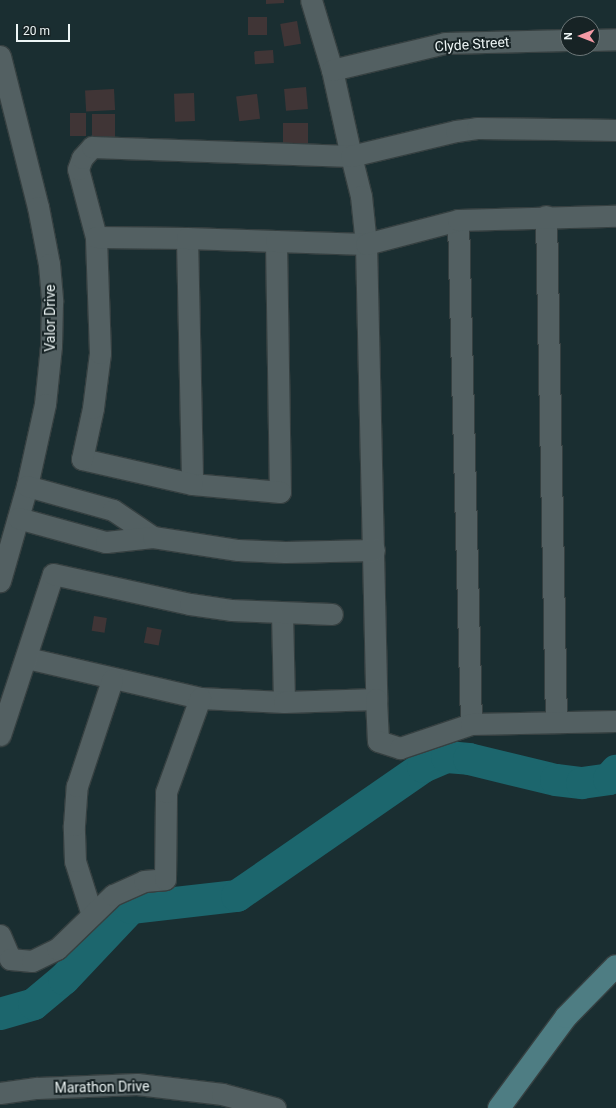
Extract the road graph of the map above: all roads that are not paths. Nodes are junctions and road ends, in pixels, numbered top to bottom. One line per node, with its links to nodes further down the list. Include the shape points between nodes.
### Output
1 (310, 0): 6 (street)
2 (560, 40): 6 (street, Clyde Street, via 444,43)
3 (600, 40): 4 (street)
4 (616, 40)
5 (0, 56): 17 (street, Valor Drive, via 38,207 49,264 52,302 46,404)
6 (332, 70): 8 (street)
7 (616, 130): 8 (street, via 476,128)
8 (351, 156): 12 (street, via 92,147 82,158 78,169); 15 (street, via 361,196)
9 (546, 216): 10 (street); 11 (street); 30 (street)
10 (616, 216)
11 (458, 220): 15 (street); 31 (street)
12 (96, 237): 13 (street); 16 (street, via 100,353 93,408 82,459)
13 (187, 238): 14 (street); 16 (street)
14 (276, 241): 15 (street); 16 (street, via 280,492)
15 (366, 244): 20 (street)
16 (192, 484)
17 (27, 486): 18 (street, Valor Drive); 19 (street, via 113,510)
18 (18, 518): 19 (street, via 106,542); 21 (street, Valor Drive)
19 (153, 537): 20 (street, via 238,550)
20 (374, 550): 27 (street)
21 (0, 580)
22 (282, 613): 23 (street); 24 (street, via 190,604 53,574); 28 (street)
23 (332, 614)
24 (26, 658): 25 (street); 32 (street)
25 (112, 680): 26 (street); 33 (street, via 78,786 74,825 75,861)
26 (200, 698): 28 (street); 33 (street, via 166,792 165,878 144,881 113,895)
27 (376, 699): 28 (street); 31 (street, via 378,741 400,748)
28 (284, 702)
29 (616, 721): 30 (street)
30 (556, 722): 31 (street)
31 (471, 724)
32 (0, 735)
33 (92, 915): 34 (street, via 57,949 32,962 10,959)
34 (0, 935)
35 (616, 966): 38 (main road, via 566,1017)
36 (0, 1093): 37 (street, Marathon Drive, via 38,1088 137,1084 222,1094)
37 (275, 1108)
38 (499, 1108)

